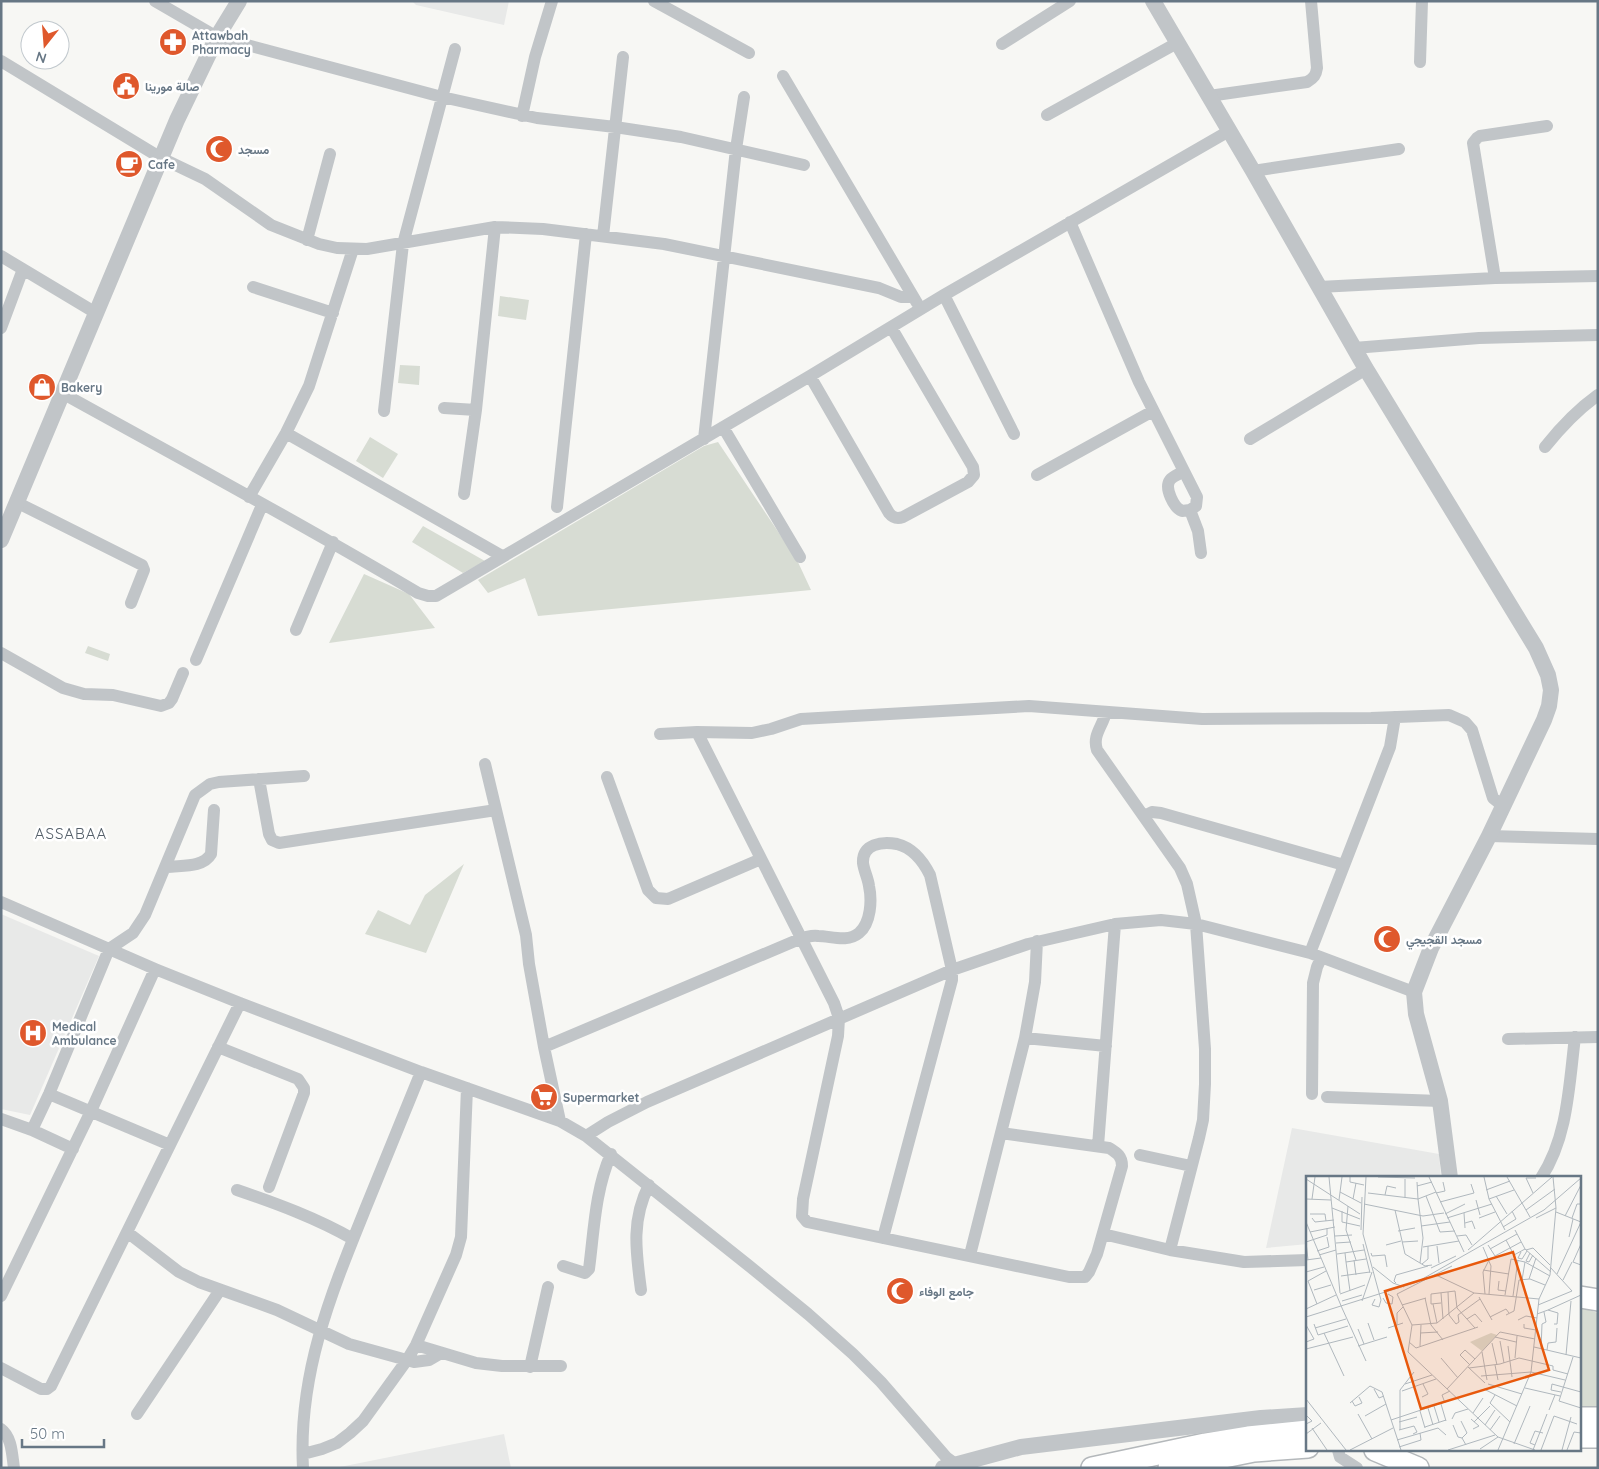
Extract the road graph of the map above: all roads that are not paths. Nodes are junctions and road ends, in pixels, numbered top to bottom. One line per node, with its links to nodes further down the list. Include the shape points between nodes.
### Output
1 (156, 1): 9 (street)
2 (240, 1): 9 (street)
3 (552, 1): 22 (street)
4 (1070, 1): 11 (street)
5 (1153, 1): 10 (street)
6 (1311, 1): 18 (street, via 1317,68 1313,79)
7 (1422, 1): 16 (street)
8 (660, 2): 13 (street)
9 (217, 37): 19 (street); 29 (street)
10 (1177, 43): 18 (street); 21 (street)
11 (1002, 44)
12 (455, 49): 19 (street)
13 (749, 53)
14 (623, 57): 24 (street)
15 (1, 61): 29 (street)
16 (1420, 62)
17 (784, 76): 47 (street)
18 (1209, 96): 25 (street)
19 (442, 97): 22 (street); 37 (street)
20 (744, 97): 26 (street)
21 (1047, 114)
22 (522, 116): 24 (street)
23 (1547, 126): 43 (street, via 1480,136 1473,143)
24 (615, 127): 26 (street); 35 (street)
25 (1229, 131): 31 (street); 32 (street)
26 (736, 149): 30 (street); 40 (street)
27 (1399, 149): 31 (street)
28 (330, 154): 36 (street)
29 (161, 158): 36 (street, via 205,179 271,225); 50 (street)
30 (804, 165)
31 (1253, 171): 45 (street)
32 (1070, 222): 46 (street); 62 (street)
33 (495, 227): 34 (street); 37 (street); 60 (street)
34 (586, 234): 35 (street); 75 (street)
35 (603, 236): 40 (street)
36 (307, 240): 38 (street)
37 (403, 244): 38 (street); 61 (street)
38 (353, 249): 49 (street)
39 (1, 256): 41 (street)
40 (724, 256): 47 (street, via 879,288 905,298); 66 (street)
41 (23, 269): 50 (street); 52 (street)
42 (1598, 276): 43 (street)
43 (1495, 278): 45 (street)
44 (252, 287): 49 (street)
45 (1319, 288): 54 (street)
46 (944, 295): 48 (street); 65 (street)
47 (913, 297): 48 (street)
48 (921, 309): 51 (street)
49 (333, 312): 64 (street, via 309,386)
50 (96, 313): 57 (street)
51 (891, 327): 56 (street); 56 (street, via 973,467 974,475 968,482 903,517 892,517)
52 (1, 328)
53 (1598, 335): 54 (street, via 1479,338)
54 (1354, 348): 55 (street)
55 (1366, 369): 67 (street); 95 (street, via 1536,648 1548,675 1551,690 1549,706)
56 (810, 376): 63 (street)
57 (62, 394): 72 (street); 73 (street)
58 (1598, 395): 68 (street, via 1561,426)
59 (444, 408): 60 (street)
60 (476, 410): 71 (street)
61 (384, 411)
62 (1153, 411): 69 (street); 70 (street)
63 (723, 427): 66 (street); 81 (street)
64 (286, 433): 72 (street); 80 (street)
65 (1014, 434)
66 (704, 439): 80 (street)
67 (1250, 439)
68 (1544, 447)
69 (1184, 471): 76 (street, via 1198,500); 76 (street, via 1172,478 1168,488 1176,508)
70 (1037, 475)
71 (464, 494)
72 (249, 497): 74 (street)
73 (16, 502): 77 (street); 82 (street, via 142,564 144,570)
74 (262, 505): 78 (street); 85 (street)
75 (557, 507)
76 (1190, 510): 79 (street, via 1198,530)
77 (1, 540)
78 (333, 542): 80 (street, via 428,596 436,596); 83 (street)
79 (1201, 553)
80 (502, 556)
81 (800, 557)
82 (131, 603)
83 (296, 630)
84 (1, 653): 86 (street, via 73,692 113,695 157,706 169,703)
85 (196, 660)
86 (183, 673)
87 (1106, 712): 88 (street, via 1202,719); 89 (street, via 1006,706 801,718 752,733); 98 (street, via 1096,735 1097,750)
88 (1395, 717): 95 (street, via 1448,715 1464,722 1472,730 1493,798); 102 (street, via 1390,747)
89 (697, 732): 90 (street); 101 (street)
90 (660, 734)
91 (485, 764): 97 (street)
92 (304, 776): 94 (street)
93 (607, 777): 101 (street, via 648,890 656,898 668,899)
94 (259, 779): 97 (street, via 269,834 279,843); 103 (street, via 219,782 201,789 191,804)
95 (1505, 804): 99 (street)
96 (214, 810): 103 (street, via 208,858 200,863)
97 (496, 810): 122 (street, via 526,935)
98 (1144, 816): 102 (street, via 1152,812 1161,813); 106 (street, via 1180,868)
99 (1489, 836): 100 (street); 113 (street, via 1431,948)
100 (1598, 839)
101 (762, 859): 107 (street)
102 (1344, 865): 110 (street)
103 (166, 867): 109 (street, via 139,926)
104 (1, 902): 109 (street)
105 (1115, 924): 106 (street, via 1161,920); 108 (street); 120 (street)
106 (1196, 924): 110 (street); 140 (street, via 1205,1084 1203,1120)
107 (802, 938): 112 (street, via 848,938 860,932 867,920 870,904 863,863 865,853 875,844 898,845 917,856 930,875); 115 (street); 122 (street)
108 (1037, 941): 112 (street); 117 (street, via 1035,982)
109 (109, 948): 111 (street); 125 (street)
110 (1316, 955): 113 (street); 126 (street)
111 (155, 969): 114 (street); 129 (street)
112 (952, 970): 115 (street); 148 (street)
113 (1414, 992): 128 (street, via 1416,1014)
114 (240, 1003): 121 (street); 123 (street)
115 (839, 1018): 134 (street, via 640,1105); 148 (street, via 802,1216 815,1225)
116 (1598, 1037): 118 (street)
117 (1025, 1038): 120 (street); 133 (street)
118 (1575, 1038): 119 (street); 142 (street, via 1561,1133)
119 (1508, 1039)
120 (1106, 1046): 136 (street)
121 (218, 1047): 135 (street); 144 (street, via 298,1079 304,1088)
122 (544, 1047): 131 (street)
123 (421, 1072): 124 (street); 149 (street)
124 (467, 1088): 131 (street); 161 (street, via 461,1237)
125 (49, 1094): 129 (street); 132 (street)
126 (1312, 1094)
127 (1327, 1096): 128 (street)
128 (1440, 1102): 141 (street)
129 (91, 1111): 135 (street); 137 (street)
130 (1, 1119): 132 (street)
131 (560, 1121): 134 (street)
132 (32, 1130): 137 (street)
133 (1002, 1133): 136 (street); 151 (street)
134 (586, 1136): 138 (street)
135 (170, 1145): 146 (street)
136 (1098, 1146): 147 (street, via 1109,1148 1122,1160)
137 (73, 1149): 157 (street)
138 (611, 1154): 143 (street); 153 (street, via 604,1169 594,1220 589,1269 581,1273)
139 (1140, 1155): 140 (street)
140 (1191, 1166): 150 (street)
141 (1450, 1176)
142 (1542, 1176)
143 (649, 1185): 156 (street, via 636,1225); 179 (street, via 808,1314 852,1354 881,1382)
144 (269, 1187)
145 (237, 1190): 149 (street, via 298,1211)
146 (127, 1232): 155 (street, via 179,1272); 166 (street, via 51,1386 41,1389)
147 (1103, 1234): 150 (street); 151 (street, via 1094,1263 1085,1277 1069,1277)
148 (883, 1238): 151 (street)
149 (353, 1240): 160 (street)
150 (1170, 1250): 152 (street, via 1244,1262)
151 (970, 1255)
152 (1306, 1260)
153 (563, 1266)
154 (548, 1286): 165 (street)
155 (220, 1290): 160 (street, via 277,1310); 167 (street)
156 (641, 1290)
157 (1, 1296)
158 (1582, 1297): 159 (highway)
159 (1598, 1300)
160 (320, 1330): 163 (street, via 349,1344); 178 (street, via 304,1410)
161 (416, 1345): 162 (street); 163 (street)
162 (441, 1353): 163 (street, via 422,1362); 165 (street, via 476,1363)
163 (407, 1360): 178 (street, via 363,1421 350,1433 337,1443)
164 (561, 1366): 165 (street)
165 (530, 1367)
166 (1, 1368)
167 (138, 1414)
168 (1306, 1415): 179 (street, via 1021,1447)
169 (1582, 1418): 170 (highway)
170 (1598, 1418)
171 (1, 1429): 180 (street, via 8,1438)
172 (1306, 1431): 182 (highway, via 1205,1444)
173 (1582, 1437): 174 (highway)
174 (1598, 1437)
175 (1306, 1447): 183 (highway, via 1254,1451)
176 (1339, 1452): 184 (street, via 1340,1457)
177 (1380, 1452): 185 (highway)
178 (303, 1454): 181 (street)
179 (950, 1465)
180 (14, 1468)
181 (303, 1468)
182 (1092, 1468)
183 (1169, 1468)
184 (1357, 1468)
185 (1418, 1468)

